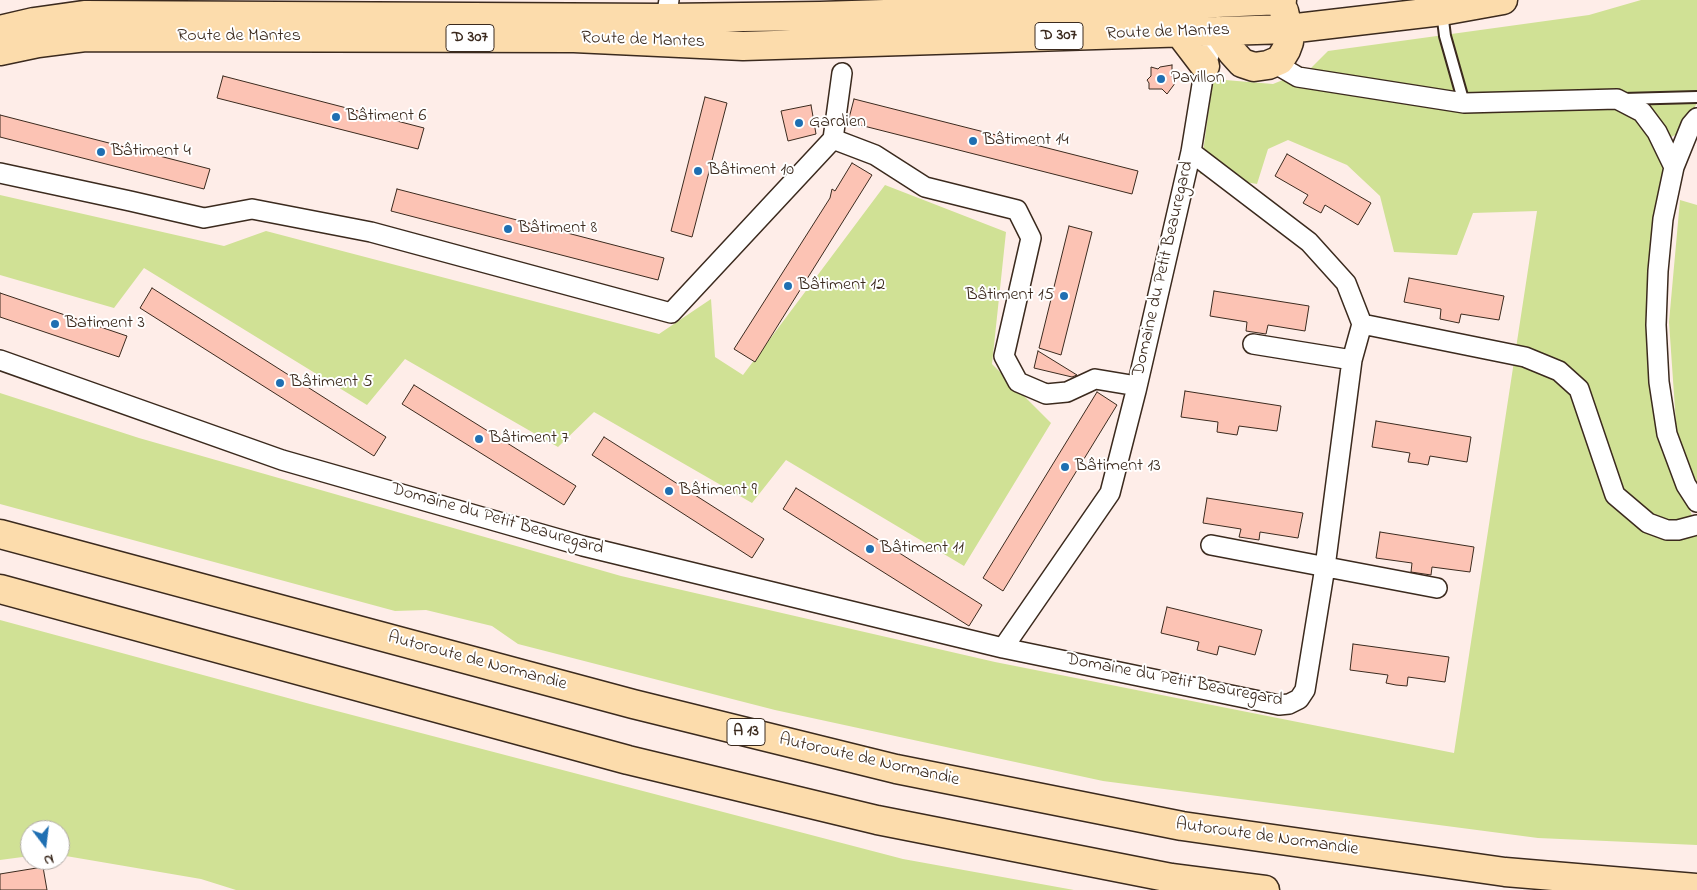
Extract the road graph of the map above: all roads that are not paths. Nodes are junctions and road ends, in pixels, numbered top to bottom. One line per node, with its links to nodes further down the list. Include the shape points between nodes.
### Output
1 (1282, 0): 3 (main road, D 307); 7 (main road, D 307)
2 (1503, 0): 6 (main road, D 307)
3 (1229, 3): 4 (main road, Route de Mantes / D 307); 9 (main road)
4 (936, 7): 5 (main road, Route de Mantes / D 307, via 814,11)
5 (668, 9): 8 (main road, Route de Mantes / D 307, via 84,15)
6 (1442, 11): 7 (main road, D 307); 17 (lane, via 1445,36)
7 (1288, 29): 9 (main road, Route de Mantes / D 307); 12 (main road, via 1286,50)
8 (0, 30)
9 (1218, 31): 10 (main road, Route de Mantes / D 307); 12 (main road, via 1242,63 1254,67); 13 (street, Domaine du Petit Beauregard)
10 (1179, 32): 11 (main road, Route de Mantes / D 307, via 743,46 574,38 85,37); 13 (main road)
11 (0, 51)
12 (1274, 63): 17 (street, via 1298,77)
13 (1205, 66): 20 (street, Domaine du Petit Beauregard)
14 (842, 73): 19 (street)
15 (1697, 97): 16 (lane)
16 (1617, 99): 17 (street); 21 (street, via 1642,112 1657,132)
17 (1464, 103)
18 (1697, 118): 21 (street)
19 (833, 139): 22 (street, via 671,314 371,232 252,209 204,218); 27 (street, Domaine du Petit Beauregard, via 875,155 925,187 1017,210 1031,238 1004,356 1018,382 1046,394 1067,392 1095,379)
20 (1191, 152): 23 (street, Domaine du Petit Beauregard, via 1309,242 1346,283); 27 (street, Domaine du Petit Beauregard)
21 (1674, 167): 28 (street, via 1663,219 1658,271 1659,382 1666,434 1686,485)
22 (0, 173)
23 (1362, 324): 26 (street, Domaine du Petit Beauregard); 29 (street, via 1525,357 1558,371 1579,389 1615,495 1648,523 1667,530)
24 (1253, 344): 26 (street)
25 (0, 360): 35 (street, Domaine du Petit Beauregard, via 282,460 583,546)
26 (1352, 360): 32 (street, Domaine du Petit Beauregard)
27 (1137, 386): 35 (street, Domaine du Petit Beauregard, via 1110,493)
28 (1697, 502)
29 (1697, 525)
30 (0, 534): 36 (main road, Autoroute de Normandie / A 13, via 632,704 896,769 1182,826 1505,872)
31 (1211, 545): 32 (street)
32 (1325, 567): 33 (street); 35 (street, Domaine du Petit Beauregard, via 1305,690 1299,699 1289,704 1279,705)
33 (1437, 588)
34 (0, 589): 37 (main road, via 628,760 868,818 1171,878)
35 (1003, 648)
36 (1697, 888)
37 (1265, 890)

